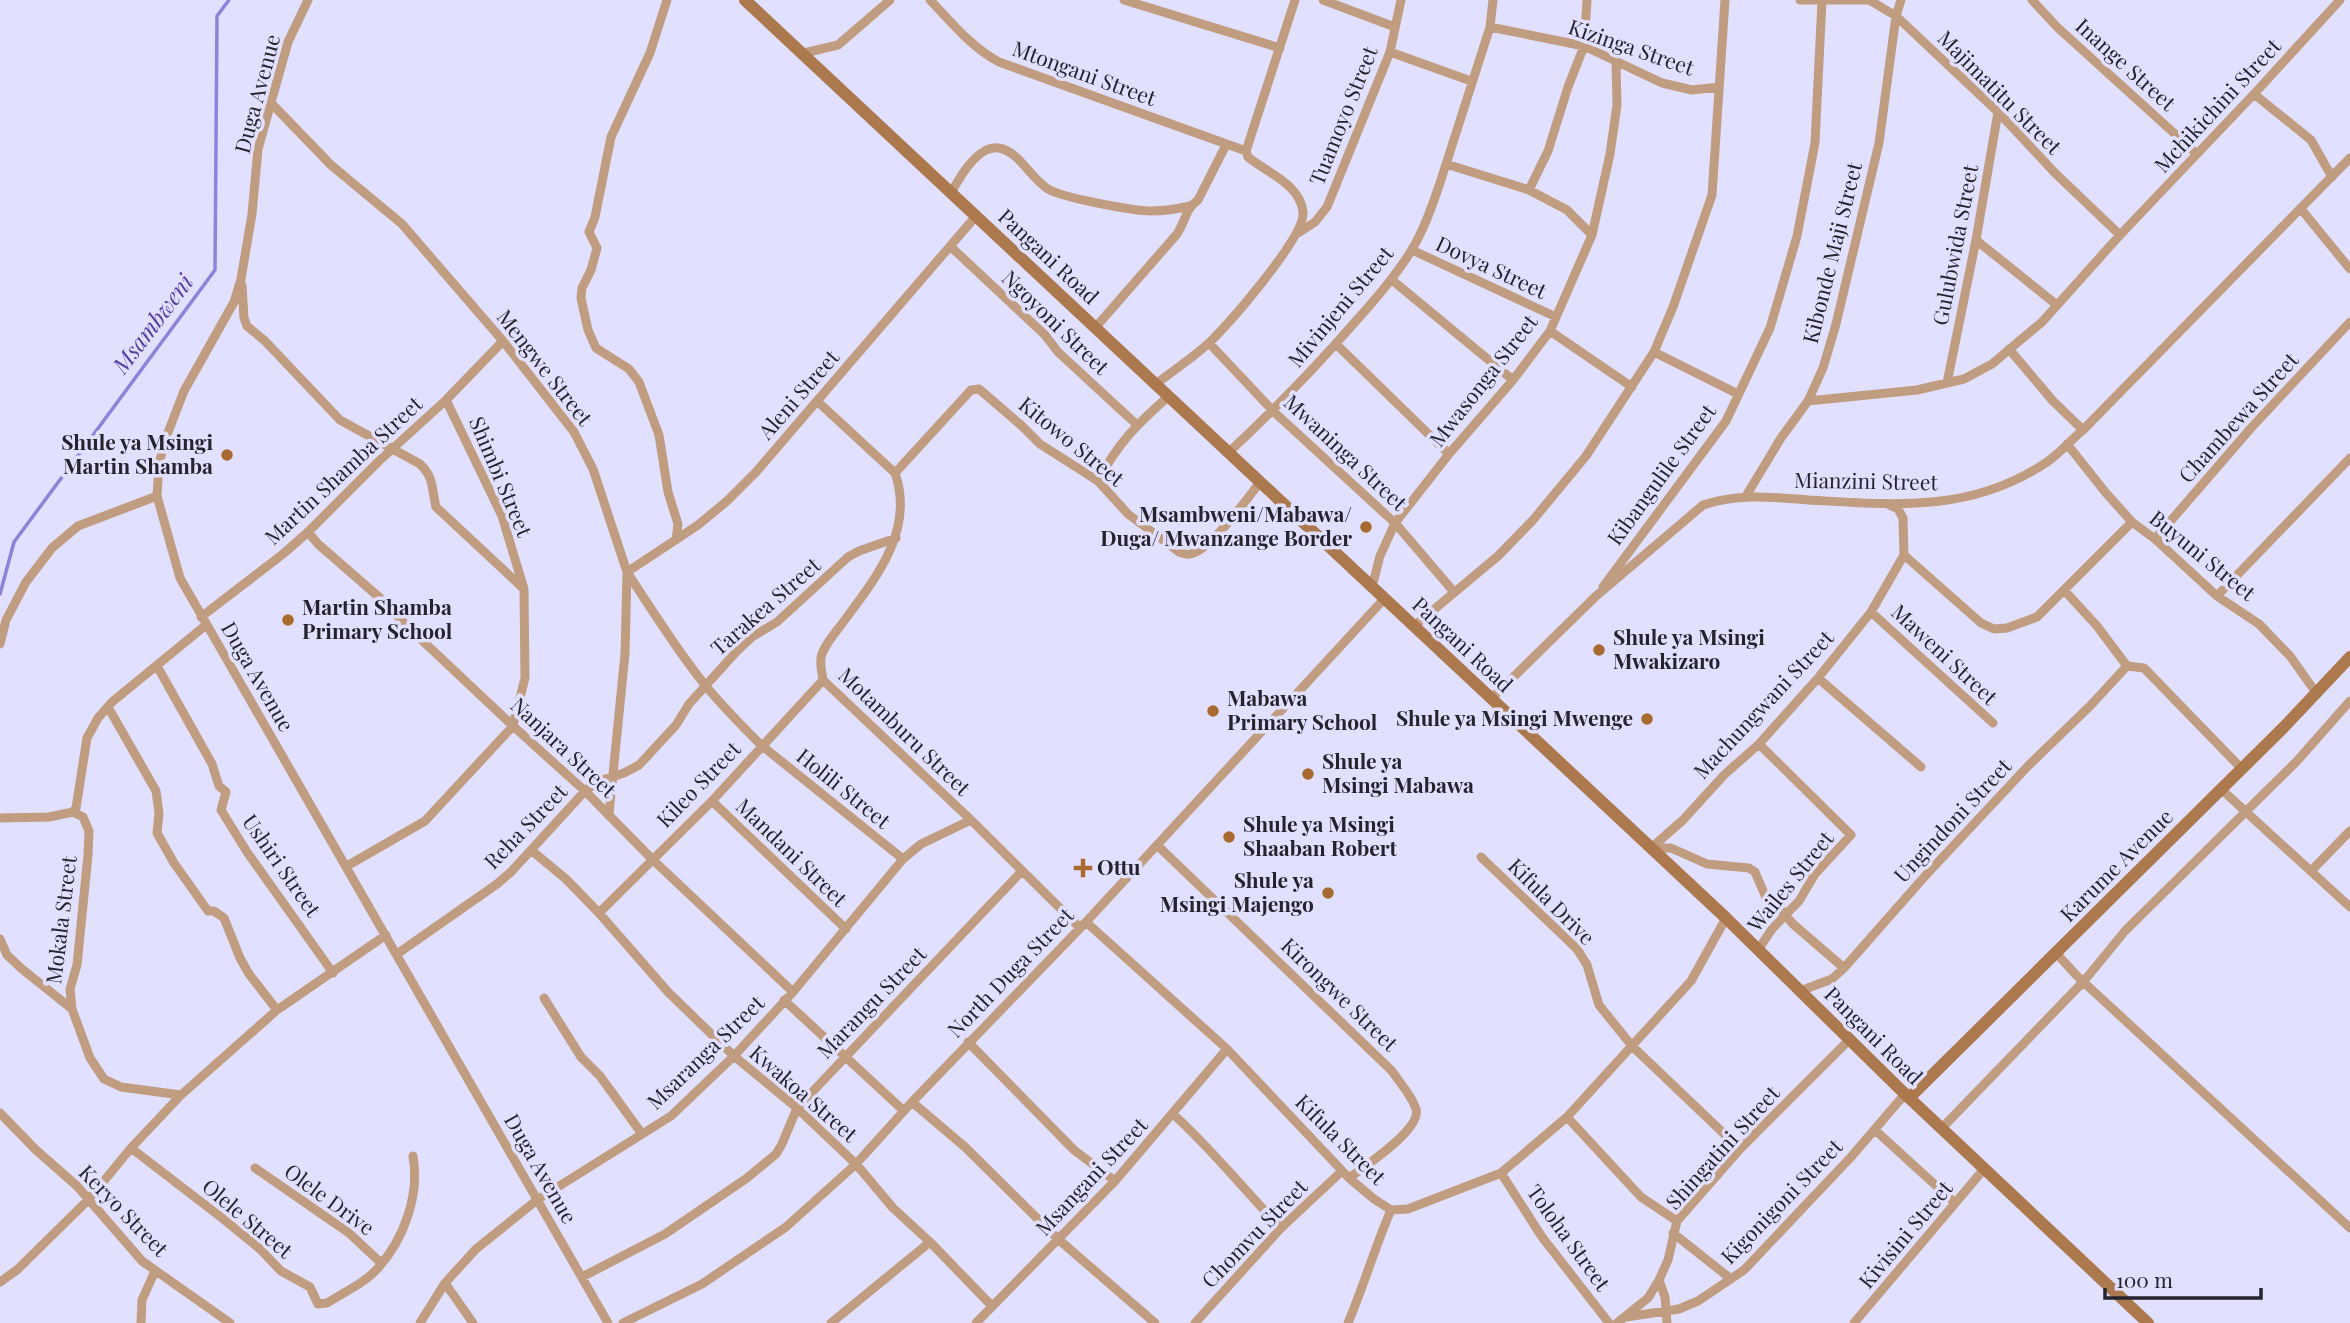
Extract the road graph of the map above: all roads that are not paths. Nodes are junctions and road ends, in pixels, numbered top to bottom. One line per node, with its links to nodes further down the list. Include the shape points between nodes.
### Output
1 (308, 0): 29 (street, Duga Avenue, via 288,42)
2 (667, 0): 89 (street, via 650,54 611,137 589,232 597,248 581,298 591,341 629,369 650,409 678,524)
3 (745, 0): 24 (main road, Pangani Road)
4 (890, 0): 24 (street, via 838,45)
5 (930, 0): 31 (street, Mtongani Street, via 970,42 999,62)
6 (1124, 0): 22 (street)
7 (1295, 0): 22 (street)
8 (1323, 0): 19 (street)
9 (1401, 0): 19 (street, Tuamoyo Street)
10 (1493, 0): 20 (street, Mivinjeni Street)
11 (1587, 0): 21 (street)
12 (1725, 0): 27 (street)
13 (1800, 0): 17 (street, Majimatitu Street)
14 (1901, 0): 18 (street, Kibonde Maji Street)
15 (2032, 0): 33 (street, Inange Street)
16 (2340, 0): 28 (street, Mchikichini Street)
17 (1822, 1): 18 (street, Majimatitu Street, via 1869,0); 65 (street, Kibangulile Street, via 1815,143 1797,236 1770,328)
18 (1896, 16): 30 (street, Majimatitu Street); 69 (street, Kibonde Maji Street, via 1879,143 1836,324)
19 (1395, 27): 23 (street, Tuamoyo Street)
20 (1490, 27): 21 (street, Kizinga Street); 26 (street, Mivinjeni Street)
21 (1584, 46): 25 (street, Kizinga Street); 37 (street, via 1548,151)
22 (1280, 48): 32 (street)
23 (1390, 52): 26 (street); 42 (street, Tuamoyo Street, via 1327,206 1315,222)
24 (804, 53): 38 (main road, Pangani Road)
25 (1616, 62): 27 (street, Kizinga Street, via 1662,83 1692,90); 44 (street, Mwasonga Street, via 1617,105)
26 (1471, 82): 35 (street, Mivinjeni Street)
27 (1719, 87): 60 (street, via 1712,195)
28 (2255, 94): 33 (street, Mchikichini Street); 36 (street, via 2311,140)
29 (272, 104): 49 (street, Duga Avenue, via 258,149); 56 (street, Mengwe Street, via 331,165 402,223)
30 (1998, 112): 43 (street, Majimatitu Street, via 2054,173); 45 (street, Gulubwida Street)
31 (1226, 145): 32 (street, Mtongani Street); 39 (street, via 1198,200)
32 (1246, 151): 42 (street, via 1298,197 1303,212)
33 (2197, 154): 43 (street, Mchikichini Street)
34 (2350, 158): 36 (street, Mianzini Street)
35 (1446, 164): 37 (street); 47 (street, Mivinjeni Street)
36 (2332, 177): 40 (street, Mianzini Street)
37 (1529, 190): 44 (street, via 1567,210)
38 (951, 193): 39 (street, via 968,164 998,147 1013,154 1047,188 1065,197 1150,211); 41 (main road, Pangani Road)
39 (1189, 206): 54 (street, via 1177,234)
40 (2301, 209): 48 (street); 72 (street, Mianzini Street)
41 (976, 216): 46 (street, Aleni Street); 54 (main road, Pangani Road)
42 (1298, 233): 57 (street, Tuamoyo Street, via 1249,300)
43 (2120, 234): 51 (street, Mchikichini Street)
44 (1592, 235): 52 (street, Mwasonga Street)
45 (1976, 240): 51 (street); 62 (street, Gulubwida Street)
46 (950, 246): 68 (street, Aleni Street); 71 (street, Ngoyoni Street)
47 (1412, 250): 50 (street, Mivinjeni Street); 52 (street, Dovya Street)
48 (2350, 269)
49 (241, 279): 74 (street, via 247,326 340,420); 81 (street, Duga Avenue, via 234,302 184,391 171,424 159,463)
50 (1392, 280): 58 (street, Mivinjeni Street); 61 (street)
51 (2057, 305): 59 (street, Mchikichini Street)
52 (1556, 317): 55 (street, Mwasonga Street)
53 (2350, 322): 88 (street, Chambewa Street)
54 (1095, 328): 63 (main road, Pangani Road)
55 (1550, 331): 61 (street, Mwasonga Street); 64 (street)
56 (503, 341): 67 (street, Martin Shamba Street); 91 (street, Mengwe Street, via 574,432 593,469)
57 (1209, 343): 63 (street, Tuamoyo Street); 70 (street, Mwaninga Street)
58 (1336, 344): 70 (street, Mivinjeni Street); 76 (street)
59 (2009, 349): 62 (street, Mchikichini Street, via 1992,364); 72 (street)
60 (1654, 352): 64 (street); 65 (street)
61 (1513, 380): 76 (street, Mwasonga Street)
62 (1947, 383): 69 (street, Mchikichini Street)
63 (1156, 384): 66 (main road, Pangani Road)
64 (1632, 387): 95 (street, via 1586,456 1533,520)
65 (1738, 394): 97 (street, Kibangulile Street, via 1727,421)
66 (1168, 396): 71 (street); 75 (main road, Pangani Road)
67 (446, 400): 74 (street, Martin Shamba Street); 93 (street, Shimbi Street, via 502,516)
68 (817, 401): 78 (street); 89 (street, Aleni Street, via 727,501)
69 (1808, 401): 82 (street, Kibonde Maji Street)
70 (1273, 411): 75 (street, Mivinjeni Street); 85 (street, Mwaninga Street)
71 (1136, 424): 79 (street)
72 (2083, 430): 73 (street, Mianzini Street)
73 (2067, 444): 83 (street, Mianzini Street, via 2048,461 1999,488 1935,503); 84 (street, Buyuni Street)
74 (393, 449): 86 (street, Martin Shamba Street); 93 (street, via 420,464 434,487 436,508)
75 (1228, 453): 80 (main road, Pangani Road)
76 (1449, 454): 85 (street, Mwasonga Street)
77 (2349, 461): 96 (street)
78 (895, 473): 79 (street, Kitowo Street, via 971,390 979,388 1040,444); 87 (street, Motamburu Street, via 900,510)
79 (1098, 481): 80 (street, Kitowo Street, via 1128,513 1169,546 1188,555 1215,537)
80 (1260, 482): 92 (main road, Pangani Road)
81 (157, 496): 100 (street, Duga Avenue, via 180,578); 102 (street, via 78,526 52,548 26,582 6,620)
82 (1746, 496): 83 (street, Mianzini Street); 97 (street, Mianzini Street, via 1703,505)
83 (1888, 504): 90 (street, via 1903,518)
84 (2132, 522): 88 (street, Buyuni Street); 94 (street)
85 (1395, 523): 92 (street, Mwasonga Street); 95 (street, Mwaninga Street)
86 (307, 532): 100 (street, Martin Shamba Street); 114 (street, Nanjara Street)
87 (896, 538): 107 (street, Motamburu Street, via 880,574 821,657); 108 (street, Tarakea Street, via 848,557 777,622 752,637)
88 (2155, 539): 96 (street, Buyuni Street)
89 (676, 540): 91 (street, Aleni Street)
90 (1904, 555): 94 (street, via 1981,623 1994,629 2037,617); 99 (street, Machungwani Street)
91 (627, 572): 108 (street, Holili Street); 119 (street, Mengwe Street, via 625,654)
92 (1372, 587): 98 (main road, Pangani Road)
93 (524, 589): 114 (street, Shimbi Street, via 525,678)
94 (2064, 590): 105 (street)
95 (1454, 592): 101 (street)
96 (2217, 596): 109 (street, Buyuni Street, via 2259,624)
97 (1595, 597): 110 (street, Mianzini Street)
98 (1384, 599): 101 (main road, Pangani Road); 129 (street, North Duga Street)
99 (1871, 612): 106 (street, Machungwani Street); 113 (street, Maweni Street)
100 (204, 621): 104 (street, Martin Shamba Street); 135 (street, Duga Avenue)
101 (1413, 627): 110 (main road, Pangani Road)
102 (0, 644)
103 (2349, 662): 109 (main road, Karume Avenue)
104 (157, 666): 112 (street, Martin Shamba Street); 150 (street, Ushiri Street, via 226,792 221,810)
105 (2127, 666): 118 (street, via 2144,668); 149 (street, Ungindoni Street, via 2028,766)
106 (1818, 678): 115 (street, Machungwani Street); 117 (street)
107 (823, 680): 116 (street, Kileo Street); 127 (street, Motamburu Street)
108 (705, 685): 116 (street, Holili Street); 119 (street, Tarakea Street, via 639,765)
109 (2317, 694): 118 (main road, Karume Avenue)
110 (1492, 698): 130 (main road, Pangani Road)
111 (2350, 701): 124 (street)
112 (108, 708): 123 (street, Martin Shamba Street, via 86,738); 157 (street, via 156,791 157,833 208,911 224,918 249,974)
113 (1993, 723)
114 (513, 726): 120 (street, Nanjara Street); 135 (street, Shimbi Street, via 425,821)
115 (1759, 744): 130 (street, Machungwani Street); 140 (street, Wailes Street, via 1851,835)
116 (761, 745): 122 (street, Kileo Street); 134 (street, Holili Street)
117 (1921, 767)
118 (2241, 768): 121 (main road, Karume Avenue)
119 (613, 777): 120 (street, Reha Street); 125 (street, Mengwe Street)
120 (585, 791): 125 (street, Nanjara Street); 131 (street, Reha Street)
121 (2224, 792): 124 (street); 148 (main road, Karume Avenue)
122 (712, 801): 133 (street, Kileo Street); 143 (street, Mandani Street)
123 (73, 812): 126 (street); 156 (street, Mokala Street, via 83,817 89,831 86,895 70,989)
124 (2246, 813): 136 (street); 151 (street)
125 (609, 814): 133 (street, Nanjara Street)
126 (0, 818)
127 (971, 820): 134 (street, Msaranga Street, via 921,844); 137 (street, Motamburu Street)
128 (2350, 831): 136 (street)
129 (1157, 845): 142 (street, North Duga Street); 183 (street, Kirongwe Street, via 1392,1071 1416,1108 1417,1116 1396,1142)
130 (1651, 848): 140 (street, via 1671,848 1707,864 1749,868 1767,900); 141 (main road, Pangani Road)
131 (531, 850): 139 (street, Kwakoa Street); 147 (street, Reha Street, via 497,884)
132 (1481, 857): 160 (street, Kifula Drive, via 1577,950 1600,1005)
133 (652, 859): 139 (street, Kileo Street); 153 (street, Nanjara Street)
134 (903, 859): 143 (street, Msaranga Street)
135 (347, 866): 144 (street, Duga Avenue)
136 (2312, 870): 138 (street)
137 (1022, 871): 142 (street, Motamburu Street); 163 (street, Marangu Street)
138 (2350, 907)
139 (599, 913): 162 (street, Kwakoa Street, via 668,992)
140 (1786, 915): 146 (street, Wailes Street); 149 (street)
141 (1726, 918): 146 (main road, Pangani Road); 160 (street, Kifula Street, via 1691,981)
142 (1083, 925): 159 (street, North Duga Street); 161 (street, Kifula Street)
143 (846, 929): 153 (street, Msaranga Street)
144 (386, 935): 147 (street, Duga Avenue); 150 (street)
145 (0, 939): 156 (street, via 7,955)
146 (1758, 950): 152 (main road, Pangani Road)
147 (397, 954): 186 (street, Duga Avenue)
148 (2061, 959): 151 (street); 165 (main road, Karume Avenue)
149 (1844, 968): 152 (street, Ungindoni Street, via 1832,979)
150 (333, 973): 157 (street)
151 (2080, 979): 172 (street); 191 (street)
152 (1800, 990): 158 (main road, Pangani Road)
153 (793, 992): 155 (street, Msaranga Street)
154 (544, 998): 174 (street, via 581,1057)
155 (784, 1000): 162 (street, Msaranga Street); 163 (street)
156 (72, 1009): 164 (street, Mokala Street, via 90,1058 104,1079 121,1087)
157 (277, 1010): 164 (street)
158 (1849, 1040): 165 (main road, Pangani Road); 176 (street, Shingatini Street)
159 (968, 1042): 166 (street, North Duga Street); 184 (street, via 1074,1150)
160 (1632, 1046): 171 (street, Kifula Street); 176 (street, Kifula Drive)
161 (1227, 1049): 170 (street, Msangani Street); 181 (street, Kifula Street)
162 (734, 1056): 167 (street, Kwakoa Street); 174 (street, Msaranga Street, via 671,1116)
163 (846, 1056): 167 (street, Marangu Street); 168 (street)
164 (181, 1096): 175 (street)
165 (1907, 1096): 172 (main road, Pangani Road); 173 (street, Kigonigoni Street)
166 (912, 1102): 168 (street, North Duga Street); 193 (street)
167 (797, 1108): 178 (street, Kwakoa Street); 197 (street, Marangu Street, via 776,1154 747,1178 665,1234)
168 (904, 1111): 178 (street, North Duga Street)
169 (0, 1112): 185 (street, Keryo Street)
170 (1173, 1114): 184 (street, Msangani Street); 190 (street)
171 (1567, 1117): 182 (street, Kifula Street); 189 (street, via 1641,1197)
172 (1941, 1129): 180 (main road, Pangani Road)
173 (1875, 1130): 187 (street); 198 (street, Kigonigoni Street, via 1793,1220)
174 (642, 1134): 186 (street, Msaranga Street)
175 (131, 1148): 185 (street); 195 (street, Olele Street, via 232,1226 281,1271 310,1287 318,1304 364,1280)
176 (1740, 1149): 189 (street, Shingatini Street)
177 (413, 1156): 195 (street, Olele Street, via 413,1195 400,1237)
178 (856, 1164): 194 (street, Kwakoa Street); 211 (street, North Duga Street, via 786,1227 702,1284)
179 (255, 1168): 195 (street, Olele Drive, via 349,1233)
180 (1984, 1170): 187 (street, Kivisini Street); 219 (main road, Pangani Road)
181 (1342, 1171): 183 (street, Kifula Street); 190 (street, Chomvu Street)
182 (1501, 1173): 188 (street, Kifula Street, via 1408,1209); 216 (street, Toloha Street, via 1542,1237)
183 (1349, 1178): 188 (street, Kifula Street)
184 (1115, 1181): 193 (street, Msangani Street)
185 (89, 1199): 196 (street, Keryo Street); 200 (street)
186 (537, 1200): 197 (street, Duga Avenue); 201 (street, Msaranga Street, via 476,1249)
187 (1955, 1203): 218 (street, Kivisini Street)
188 (1391, 1210): 215 (street)
189 (1677, 1221): 192 (street, Shingatini Street)
190 (1281, 1228): 214 (street, Chomvu Street)
191 (2350, 1228)
192 (1673, 1233): 198 (street); 199 (street, Shingatini Street)
193 (1058, 1239): 202 (street, Msangani Street); 213 (street)
194 (930, 1242): 202 (street, Kwakoa Street); 212 (street)
195 (381, 1263)
196 (155, 1271): 206 (street, via 142,1300); 207 (street, Keryo Street)
197 (582, 1277): 210 (street, Duga Avenue)
198 (1731, 1279): 203 (street, Kigonigoni Street, via 1698,1301)
199 (1659, 1280): 203 (street); 204 (street, Shingatini Street, via 1648,1298)
200 (0, 1282)
201 (445, 1283): 208 (street, Msaranga Street); 209 (street)
202 (991, 1306): 205 (street, Msangani Street)
203 (1666, 1312): 204 (street, Kigonigoni Street); 217 (street)
204 (1626, 1317): 216 (street, Shingatini Street)
205 (977, 1322)
206 (141, 1323)
207 (230, 1323)
208 (420, 1323)
209 (472, 1323)
210 (608, 1323)
211 (623, 1323)
212 (831, 1323)
213 (1155, 1323)
214 (1195, 1323)
215 (1348, 1323)
216 (1610, 1323)
217 (1667, 1323)
218 (1854, 1323)
219 (2148, 1323)

